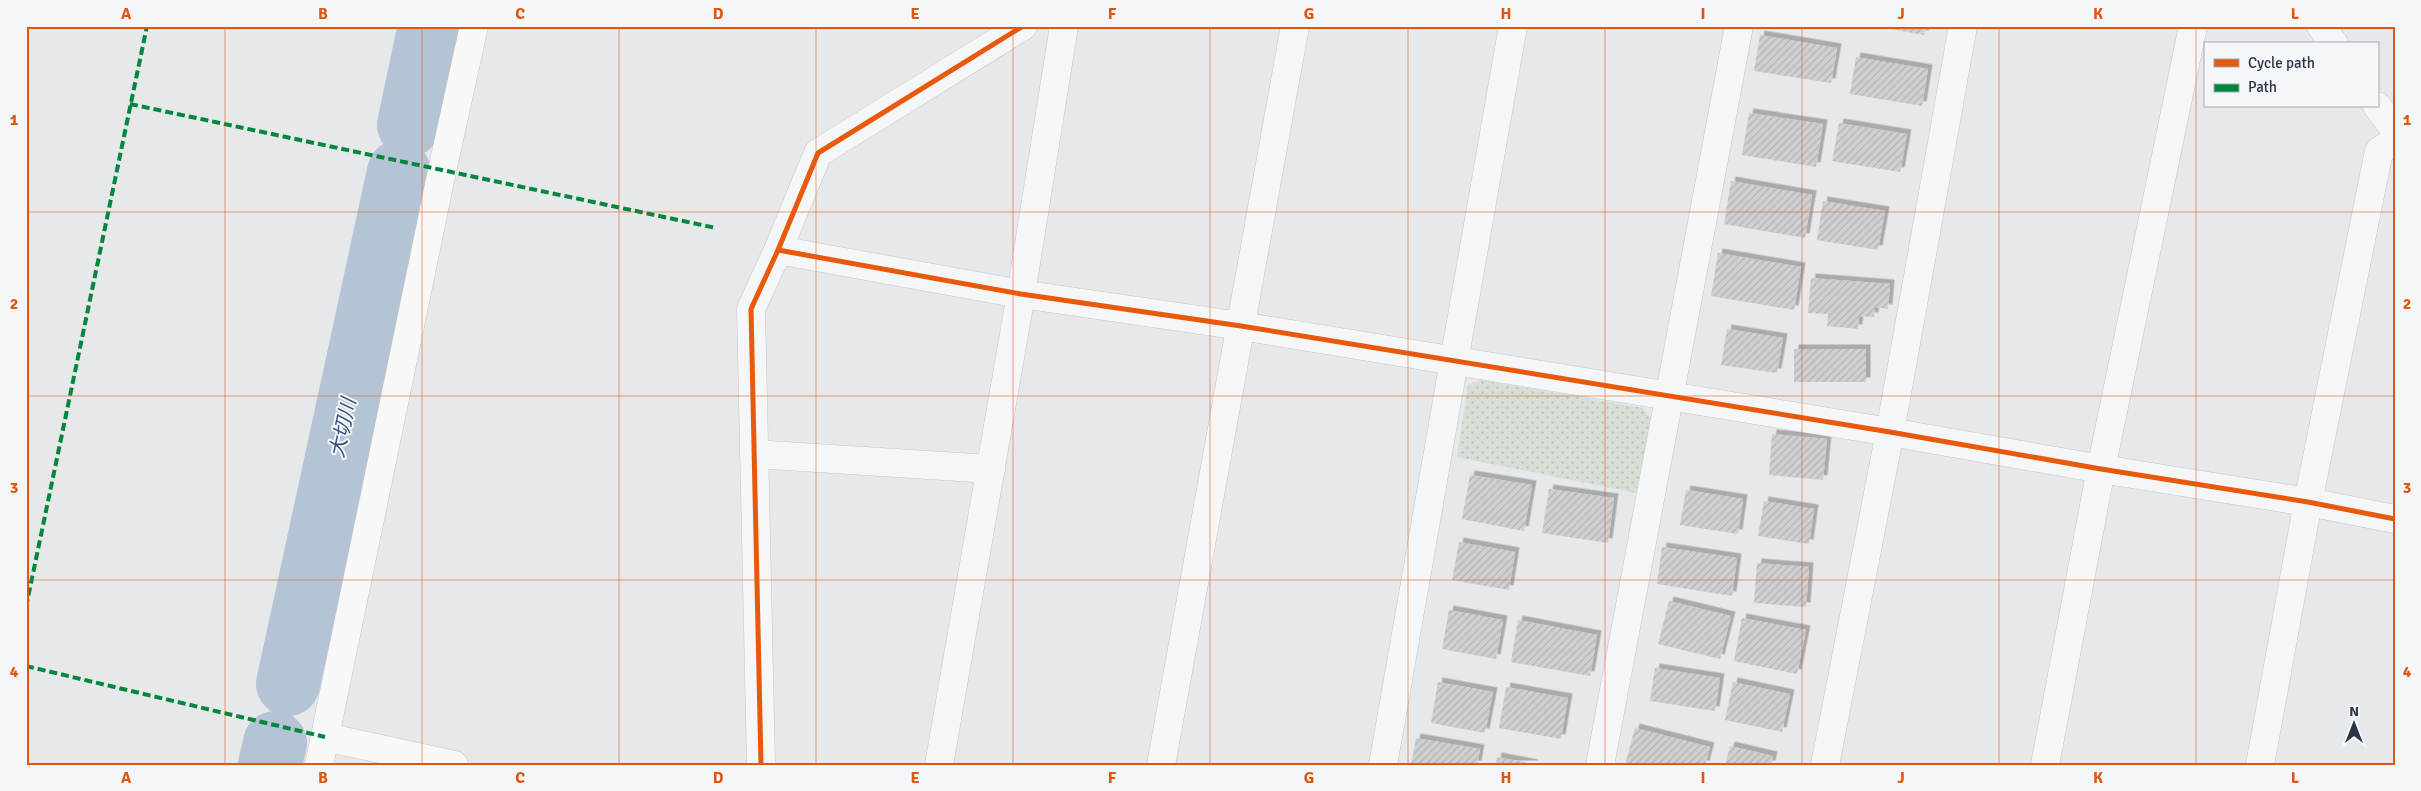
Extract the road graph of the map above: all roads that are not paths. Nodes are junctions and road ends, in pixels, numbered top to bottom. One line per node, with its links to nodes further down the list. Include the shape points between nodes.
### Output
1 (474, 26): 25 (street)
2 (1023, 26): 14 (street, via 818,153)
3 (1064, 26): 15 (street)
4 (1295, 26): 16 (street)
5 (1513, 26): 17 (street)
6 (1738, 26): 18 (street)
7 (1963, 26): 19 (street)
8 (2193, 26): 22 (street)
9 (2321, 26): 10 (street)
10 (2333, 42)
11 (2378, 107): 12 (street)
12 (2395, 130)
13 (2395, 141): 23 (street, via 2379,152)
14 (778, 250): 15 (street); 20 (street, via 751,309)
15 (1021, 294): 16 (street); 21 (street)
16 (1242, 326): 17 (street); 30 (street)
17 (1455, 362): 18 (street); 31 (street)
18 (1669, 397): 19 (street); 32 (street)
19 (1890, 432): 22 (street); 33 (street)
20 (754, 454): 21 (street); 28 (street)
21 (991, 469): 29 (street)
22 (2101, 469): 23 (street); 34 (street)
23 (2308, 502): 24 (street); 35 (street)
24 (2395, 519)
25 (325, 737): 26 (street); 27 (street)
26 (319, 765)
27 (454, 765)
28 (761, 765)
29 (939, 765)
30 (1161, 765)
31 (1383, 765)
32 (1600, 765)
33 (1825, 765)
34 (2045, 765)
35 (2260, 765)

